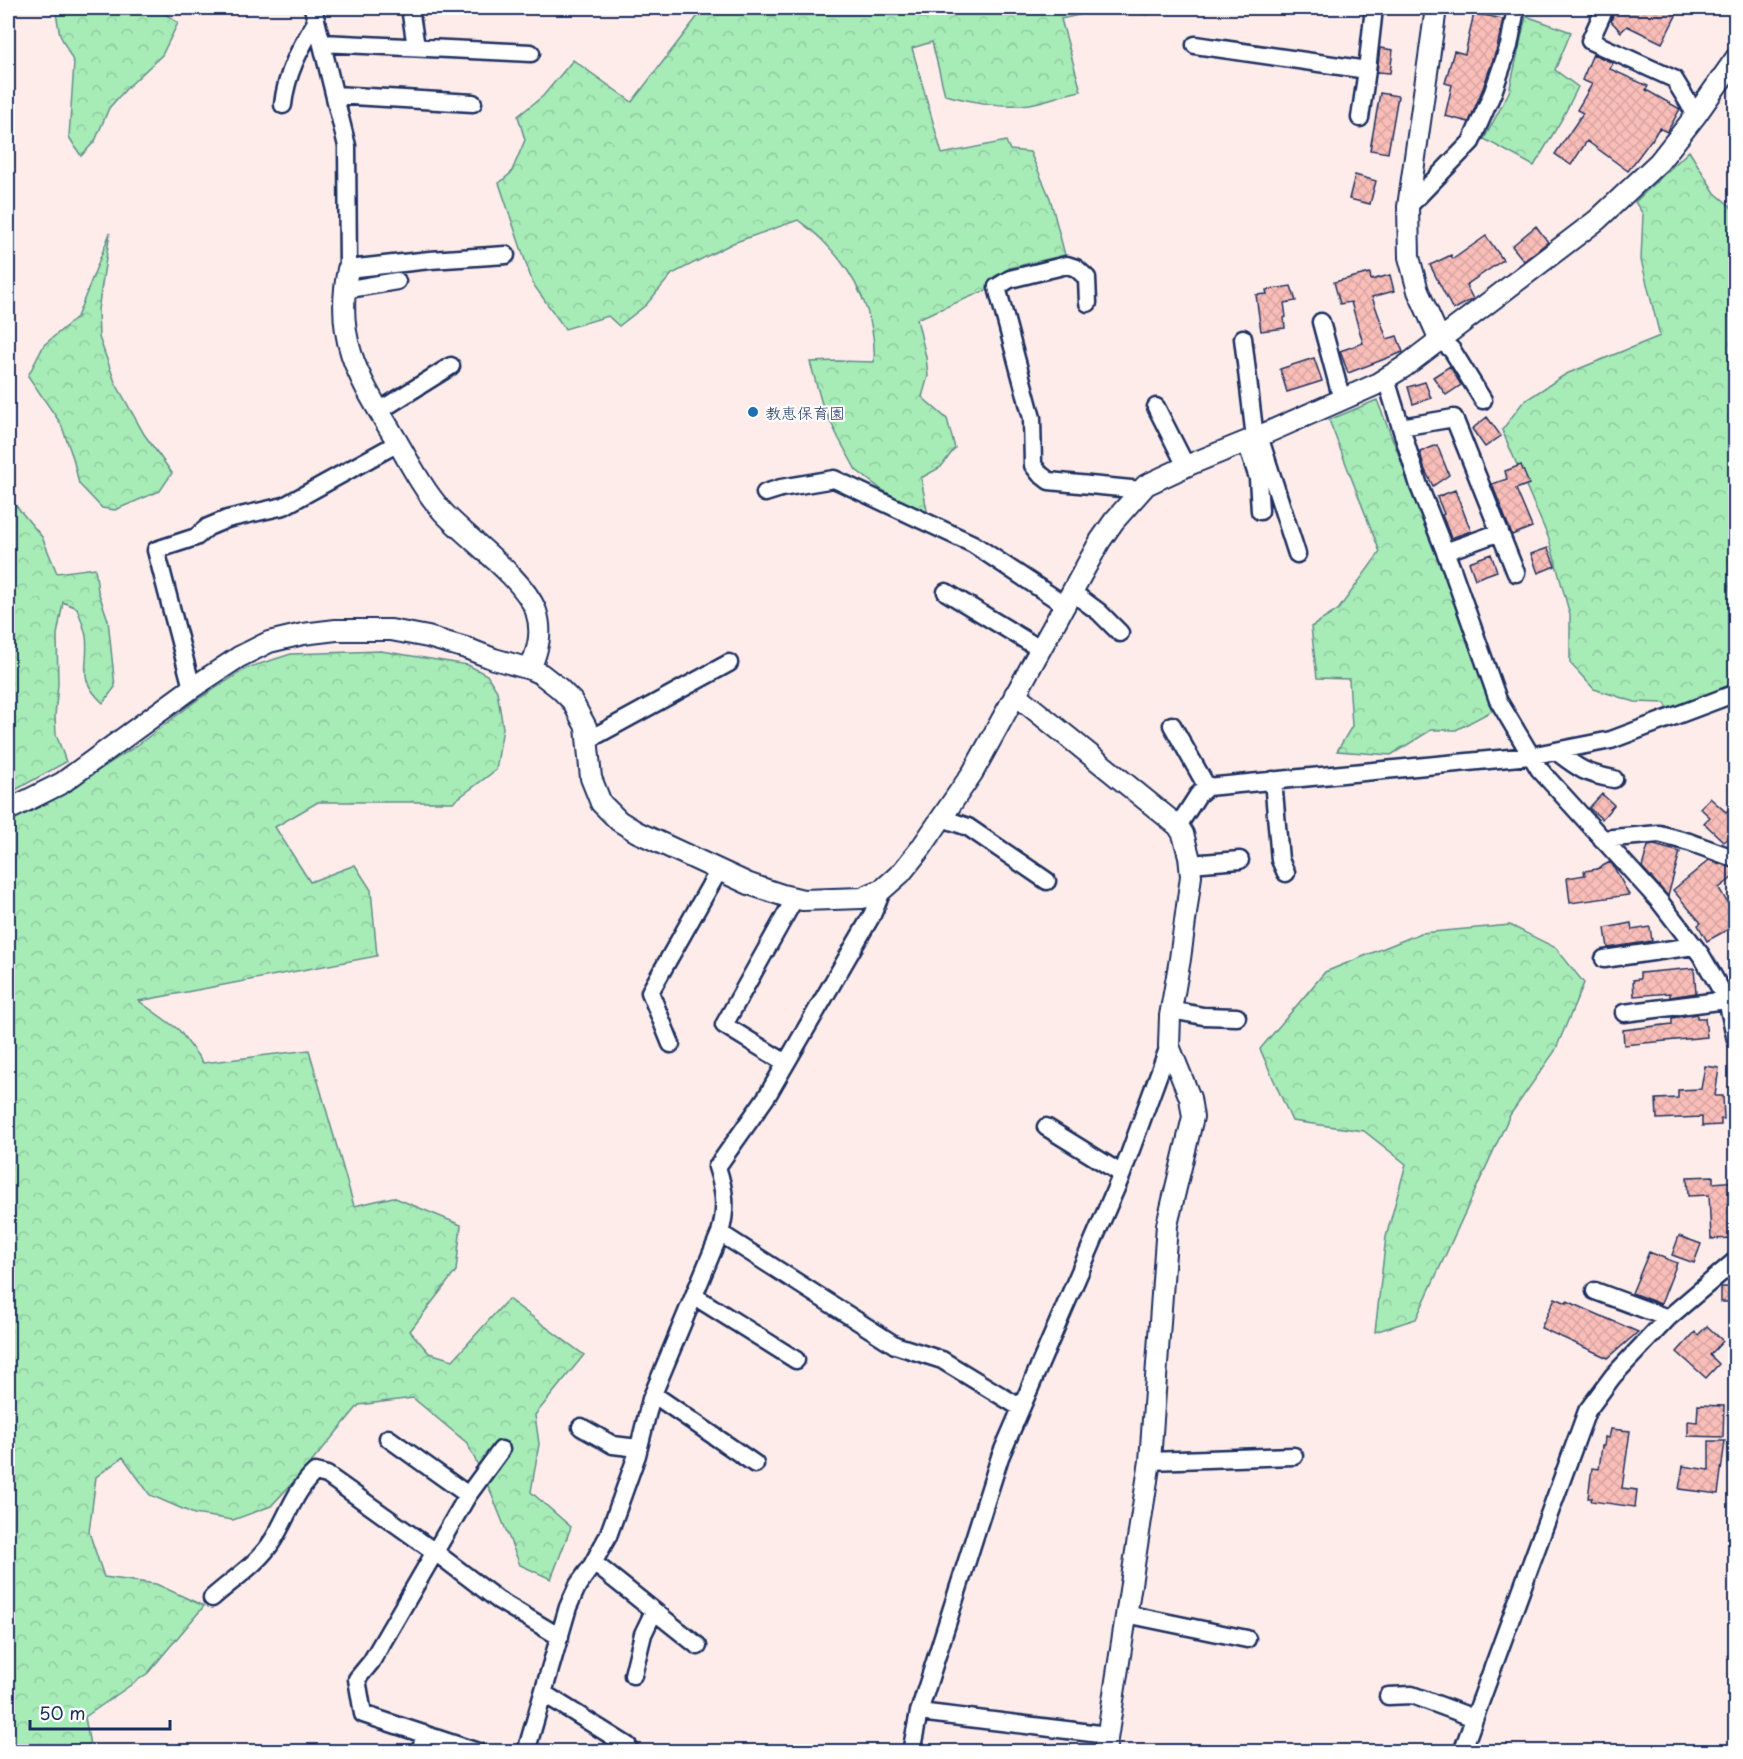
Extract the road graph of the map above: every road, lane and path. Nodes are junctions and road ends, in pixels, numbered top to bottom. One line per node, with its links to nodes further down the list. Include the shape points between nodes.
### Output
1 (410, 8): 9 (street)
2 (1374, 8): 12 (street)
3 (1436, 8): 18 (street)
4 (1516, 8): 18 (street, via 1509,46 1471,142)
5 (1605, 8): 16 (street, via 1590,40 1674,79)
6 (315, 15): 7 (street); 15 (street, via 285,88)
7 (322, 43): 9 (street); 13 (street)
8 (1195, 45): 12 (street)
9 (416, 47): 10 (street)
10 (531, 53)
11 (1736, 57): 16 (street)
12 (1367, 70): 17 (street)
13 (335, 95): 14 (street); 20 (street, via 348,146)
14 (473, 102)
15 (283, 105)
16 (1696, 115): 26 (street, via 1659,162 1597,220)
17 (1360, 118)
18 (1408, 207): 26 (street, via 1409,257 1418,291)
19 (506, 255): 20 (street)
20 (348, 269): 22 (street)
21 (397, 281): 22 (street)
22 (344, 290): 32 (street, via 344,330 351,355)
23 (1088, 303): 37 (street, via 1087,278 1067,265 1010,279 997,287 1032,418 1033,465 1049,482)
24 (1321, 322): 29 (street)
25 (1243, 338): 34 (street)
26 (1440, 340): 28 (street); 30 (street, via 1452,350)
27 (451, 366): 32 (street)
28 (1386, 379): 29 (street); 33 (street)
29 (1342, 399): 34 (street)
30 (1483, 399)
31 (1156, 407): 36 (street)
32 (379, 411): 35 (street)
33 (1401, 427): 40 (street, via 1454,418); 41 (street)
34 (1253, 439): 36 (street); 39 (street); 42 (street)
35 (398, 443): 49 (street, via 442,511 522,587 540,628); 50 (street, via 284,506 227,519 196,537 156,550)
36 (1186, 466): 37 (street)
37 (1141, 490): 45 (street, via 1105,534)
38 (765, 494): 45 (street, via 834,479 973,544)
39 (1260, 511)
40 (1500, 532): 41 (street); 43 (street)
41 (1445, 552): 56 (street, via 1498,700)
42 (1297, 554)
43 (1516, 573)
44 (946, 591): 47 (street)
45 (1069, 598): 46 (street, via 1100,612); 47 (street)
46 (1120, 633)
47 (1040, 649): 52 (street)
48 (729, 663): 54 (street)
49 (530, 669): 50 (street, via 428,637 391,630 336,630 269,642); 54 (street, via 572,701 586,727)
50 (192, 688): 60 (street, via 62,783)
51 (1736, 693): 55 (street, via 1611,740)
52 (1015, 694): 61 (street, via 973,772); 62 (street)
53 (1172, 725): 59 (street)
54 (588, 740): 67 (street, via 591,778 601,803 619,821)
55 (1557, 752): 56 (street); 57 (street, via 1592,775)
56 (1530, 756): 58 (street); 63 (street)
57 (1614, 779)
58 (1273, 780): 59 (street); 68 (street, via 1280,860)
59 (1207, 788): 62 (street)
60 (8, 810)
61 (942, 818): 69 (street, via 968,827); 70 (street, via 901,873)
62 (1178, 826): 66 (street)
63 (1602, 839): 64 (street, via 1659,834); 72 (street)
64 (1736, 859)
65 (1240, 860): 66 (street)
66 (1190, 864): 75 (street)
67 (720, 870): 71 (street); 79 (street, via 650,992)
68 (1286, 873)
69 (1047, 881)
70 (882, 889): 71 (street, via 862,898); 81 (street, via 872,915)
71 (795, 898): 81 (street, via 724,1025)
72 (1694, 946): 73 (street); 74 (street)
73 (1604, 959)
74 (1727, 1000): 76 (street); 78 (street)
75 (1171, 1010): 77 (street); 80 (street)
76 (1624, 1013)
77 (1237, 1017)
78 (1736, 1040)
79 (671, 1044)
80 (1169, 1046): 83 (street); 97 (street, via 1190,1098 1193,1117 1167,1225)
81 (786, 1063): 84 (street, via 717,1167 724,1189)
82 (1046, 1127): 83 (street)
83 (1122, 1174): 91 (street)
84 (720, 1233): 87 (street); 91 (street, via 895,1345 942,1360)
85 (1736, 1260): 88 (street)
86 (1595, 1291): 88 (street)
87 (694, 1296): 89 (street); 90 (street)
88 (1668, 1318): 112 (street, via 1613,1376 1587,1411)
89 (796, 1360)
90 (653, 1394): 94 (street); 98 (street)
91 (1021, 1408): 111 (street, via 1000,1456)
92 (580, 1427): 94 (street, via 613,1444)
93 (388, 1438): 99 (street)
94 (639, 1448): 101 (street, via 608,1536)
95 (501, 1450): 99 (street)
96 (1294, 1456): 97 (street)
97 (1150, 1461): 104 (street)
98 (754, 1464)
99 (468, 1495): 100 (street)
100 (435, 1552): 102 (street, via 327,1475 315,1473 305,1481 272,1542); 105 (street, via 498,1600); 113 (street, via 371,1662 357,1679 363,1714)
101 (594, 1563): 103 (street); 105 (street, via 578,1585)
102 (212, 1598)
103 (654, 1611): 107 (street); 108 (street, via 643,1634)
104 (1126, 1614): 106 (street); 114 (street)
105 (560, 1637): 109 (street)
106 (1247, 1639)
107 (698, 1646)
108 (633, 1675)
109 (543, 1693): 115 (street); 118 (street)
110 (1388, 1696): 112 (street, via 1412,1695)
111 (919, 1712): 114 (street); 119 (street)
112 (1474, 1718): 120 (street)
113 (425, 1734): 116 (street); 117 (street)
114 (1107, 1743)
115 (628, 1746)
116 (420, 1752)
117 (478, 1752)
118 (526, 1752)
119 (910, 1752)
120 (1462, 1752)

